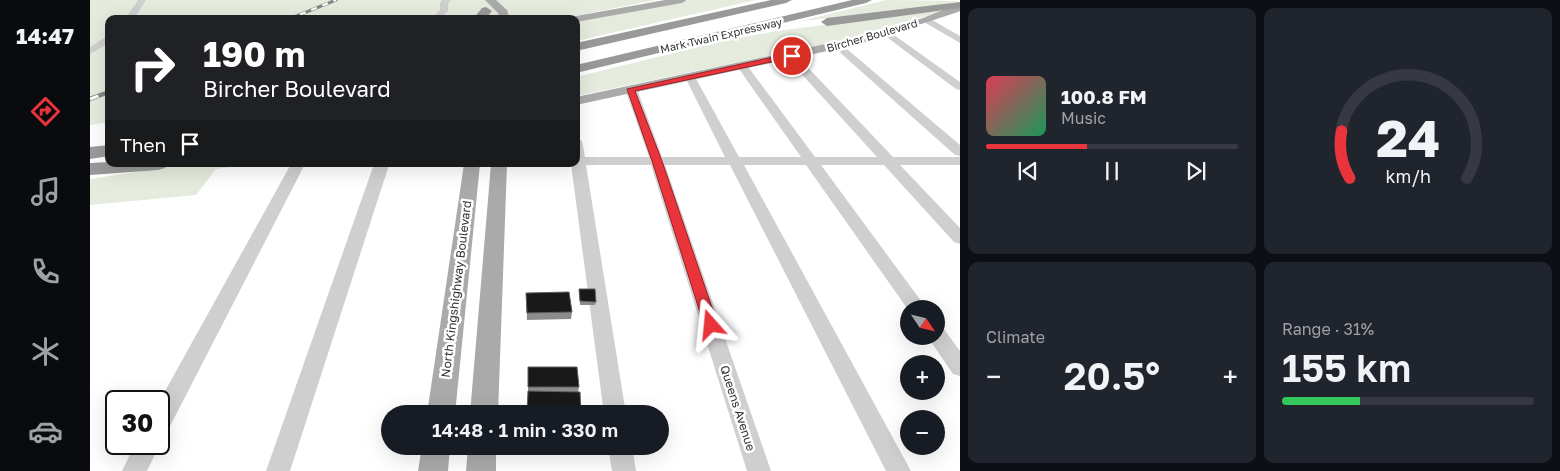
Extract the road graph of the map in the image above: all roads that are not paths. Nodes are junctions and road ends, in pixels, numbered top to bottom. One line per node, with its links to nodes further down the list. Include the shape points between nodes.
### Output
1 (142, 0): 11 (street)
2 (447, 0): 12 (street)
3 (478, 0): 10 (main road)
4 (682, 0): 14 (main road)
5 (786, 0): 8 (highway, Mark Twain Expressway)
6 (815, 0): 23 (highway)
7 (866, 0): 17 (highway, Mark Twain Expressway)
8 (773, 2): 20 (highway, Mark Twain Expressway)
9 (960, 5): 15 (main road, Bircher Boulevard); 17 (highway)
10 (486, 12): 13 (main road)
11 (132, 15)
12 (440, 15)
13 (500, 15)
14 (580, 18)
15 (927, 20): 16 (main road, Bircher Boulevard); 18 (street)
16 (887, 33): 21 (main road, Bircher Boulevard); 28 (lane)
17 (700, 40): 26 (highway, Mark Twain Expressway)
18 (960, 40)
19 (105, 41): 22 (street)
20 (580, 46)
21 (838, 46): 24 (main road, Bircher Boulevard); 31 (street)
22 (90, 51)
23 (580, 55)
24 (792, 56): 25 (main road, Bircher Boulevard); 37 (street)
25 (742, 66): 27 (main road, Bircher Boulevard); 36 (street)
26 (580, 68)
27 (690, 77): 29 (main road, Bircher Boulevard); 35 (street)
28 (960, 87)
29 (630, 89): 30 (main road, Bircher Boulevard); 34 (street, Queens Avenue)
30 (580, 100)
31 (960, 152)
32 (960, 160): 37 (street)
33 (580, 161): 34 (street)
34 (657, 161): 35 (street); 63 (street, Queens Avenue)
35 (735, 161): 36 (street); 64 (street)
36 (811, 161): 37 (street); 47 (street)
37 (890, 161): 46 (street)
38 (105, 164): 45 (highway)
39 (107, 167): 45 (highway)
40 (296, 167): 50 (street)
41 (381, 167): 59 (street)
42 (472, 167): 51 (main road, North Kingshighway Boulevard)
43 (499, 167): 52 (main road)
44 (579, 167): 53 (street)
45 (90, 168)
46 (960, 238)
47 (911, 300)
48 (944, 345): 49 (street)
49 (960, 367)
50 (170, 403)
51 (441, 405)
52 (485, 405)
53 (614, 405)
54 (142, 455): 58 (street)
55 (435, 455): 60 (main road)
56 (482, 455): 61 (main road)
57 (621, 455): 62 (street)
58 (134, 471)
59 (278, 471)
60 (433, 471)
61 (481, 471)
62 (624, 471)
63 (759, 471)
64 (899, 471)

